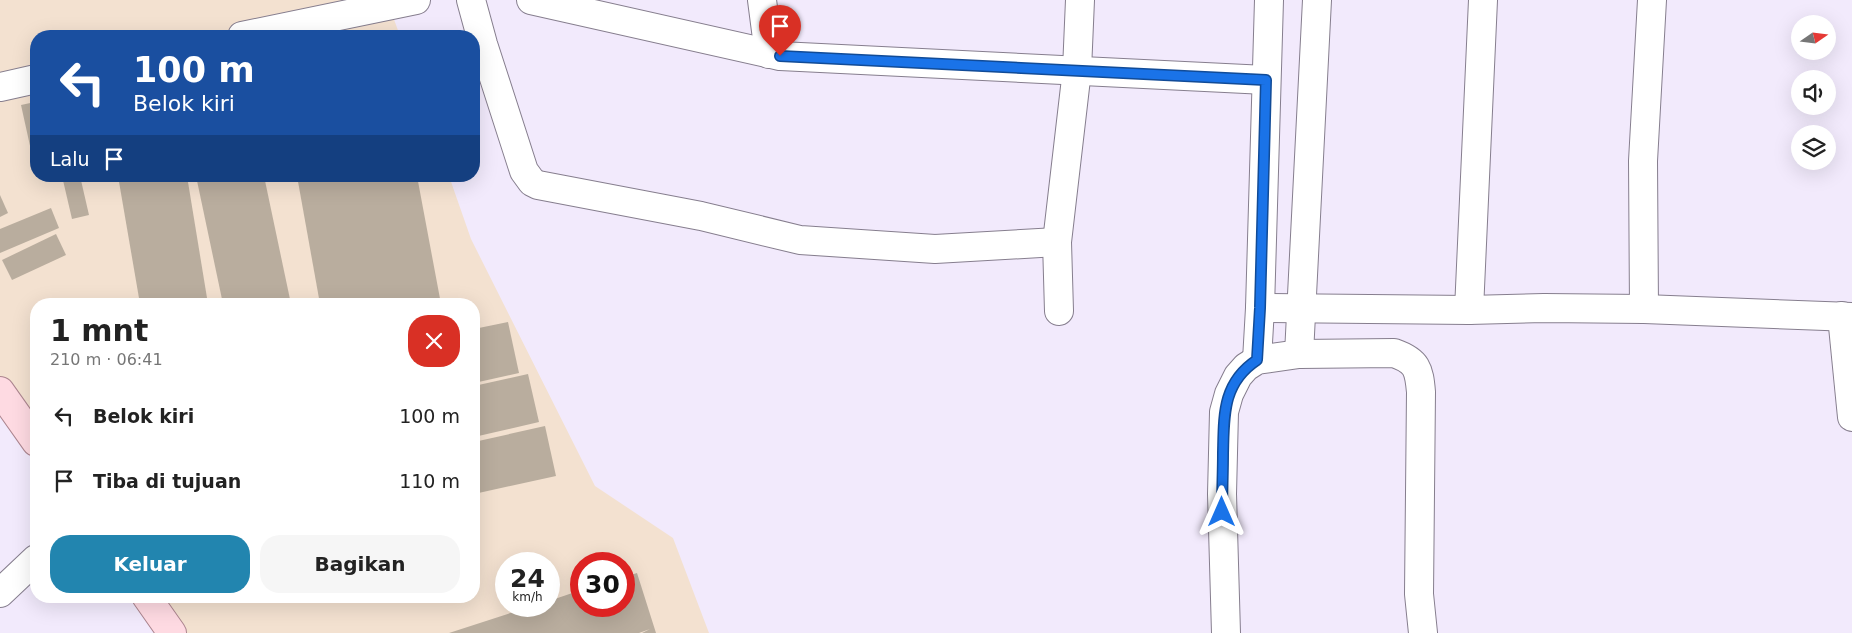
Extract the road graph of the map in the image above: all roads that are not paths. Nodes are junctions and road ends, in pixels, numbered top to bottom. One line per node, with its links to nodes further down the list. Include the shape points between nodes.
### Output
1 (416, 0): 11 (street)
2 (471, 0): 12 (street)
3 (531, 0): 10 (street)
4 (762, 0): 14 (street)
5 (1080, 0): 15 (street)
6 (1269, 0): 17 (street)
7 (1317, 0): 22 (street)
8 (1483, 0): 23 (street)
9 (1652, 0): 21 (street, via 1643,161)
10 (611, 10): 14 (street)
11 (271, 30)
12 (479, 30)
13 (480, 33): 19 (street, via 524,171 538,185 700,216 800,240 935,249)
14 (768, 54): 15 (street)
15 (1077, 70): 17 (street); 19 (street)
16 (30, 80): 18 (street)
17 (1266, 80): 20 (street)
18 (0, 87)
19 (1057, 242): 24 (street)
20 (1260, 308): 22 (street); 27 (street)
21 (1644, 309): 23 (street); 25 (street)
22 (1302, 310): 23 (street); 26 (street)
23 (1469, 310)
24 (1059, 311)
25 (1847, 317): 29 (street)
26 (1299, 354): 27 (street); 36 (street, via 1394,353 1407,358 1418,372 1421,392 1419,594)
27 (1257, 360): 35 (street, via 1238,376 1224,412 1222,494)
28 (0, 391): 30 (main road)
29 (1852, 417)
30 (30, 434)
31 (30, 565): 32 (street)
32 (0, 593)
33 (151, 603): 34 (main road)
34 (172, 633)
35 (1226, 633)
36 (1423, 633)

